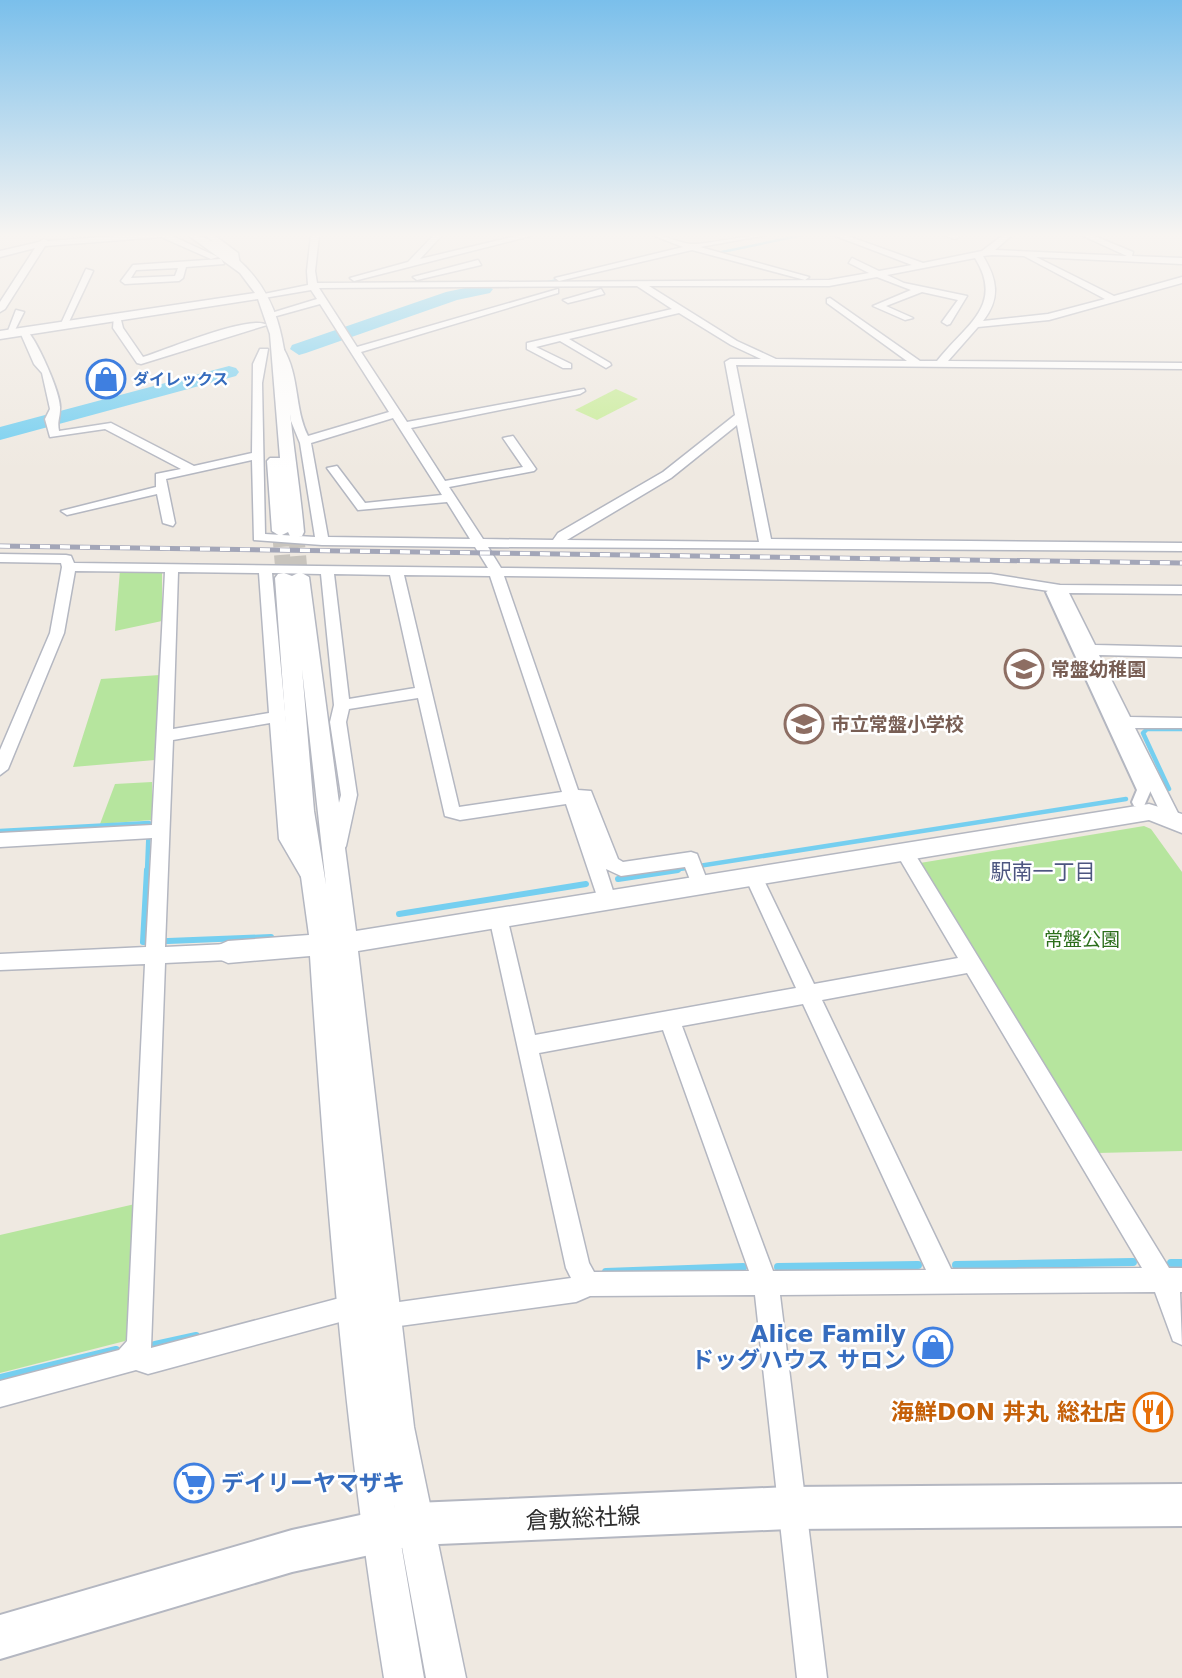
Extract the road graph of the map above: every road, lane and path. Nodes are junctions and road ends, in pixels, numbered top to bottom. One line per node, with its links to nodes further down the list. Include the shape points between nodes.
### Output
1 (18, 313): 22 (street)
2 (68, 313): 20 (street)
3 (147, 313): 15 (street)
4 (260, 313): 19 (street)
5 (329, 313): 26 (street)
6 (482, 313): 26 (street)
7 (663, 313): 23 (street)
8 (689, 313): 27 (street, via 734,343)
9 (847, 313): 28 (street)
10 (896, 313): 16 (street)
11 (953, 313): 17 (street)
12 (983, 313): 18 (street)
13 (1063, 313): 18 (street)
14 (273, 314): 24 (street)
15 (117, 318): 19 (street, via 118,328 141,361 243,327); 20 (street)
16 (908, 318)
17 (947, 322)
18 (977, 324): 29 (street)
19 (262, 325): 25 (street)
20 (62, 326): 21 (street)
21 (25, 332): 22 (street); 41 (street, via 47,372 55,409 54,435 107,425)
22 (5, 335)
23 (560, 337): 30 (street); 31 (street, via 530,347)
24 (279, 350): 38 (street, via 290,370 298,433); 48 (street)
25 (264, 351): 39 (street, via 258,364 260,441); 47 (street)
26 (355, 351): 34 (street)
27 (778, 362): 28 (street); 35 (street, via 730,362)
28 (918, 364): 29 (street)
29 (940, 364): 32 (street)
30 (606, 365)
31 (567, 366)
32 (1182, 366)
33 (580, 391): 36 (street)
34 (396, 413): 36 (street); 38 (street)
35 (741, 416): 51 (street); 52 (street, via 667,475)
36 (404, 426): 42 (street)
37 (509, 438): 42 (street, via 530,469)
38 (305, 441): 49 (street)
39 (256, 456): 41 (street); 49 (street, via 259,537)
40 (333, 468): 44 (street, via 362,507)
41 (192, 470): 43 (street, via 160,477)
42 (442, 485): 44 (street)
43 (163, 489): 45 (street); 46 (street)
44 (449, 498): 50 (street)
45 (67, 512)
46 (169, 523)
47 (280, 531)
48 (296, 532)
49 (322, 541): 50 (street)
50 (479, 542): 52 (street); 59 (street)
51 (765, 543): 52 (street); 53 (street)
52 (556, 544)
53 (1182, 547)
54 (0, 558): 55 (street, via 66,559)
55 (69, 567): 56 (street); 71 (street, via 57,633)
56 (172, 567): 60 (street); 70 (street)
57 (327, 570): 58 (street); 60 (street); 66 (street)
58 (396, 570): 59 (street); 65 (street)
59 (496, 571): 62 (street, via 991,578); 72 (street)
60 (283, 575): 67 (street); 78 (street); 81 (street)
61 (1182, 590): 62 (street)
62 (1055, 591): 63 (street); 73 (street, via 1144,790)
63 (1090, 650): 64 (street); 68 (street)
64 (1182, 652)
65 (425, 692): 66 (street); 72 (street, via 451,811 460,814)
66 (342, 705): 78 (street, via 338,722 349,795)
67 (276, 717): 70 (street); 81 (street, via 288,839)
68 (1126, 722): 69 (street); 74 (street)
69 (1182, 723)
70 (165, 736): 75 (street)
71 (0, 769)
72 (572, 797): 79 (street, via 586,796 611,864 621,869 691,859); 82 (street)
73 (1139, 802)
74 (1176, 821): 77 (street, via 1149,812)
75 (153, 832): 76 (street); 85 (street)
76 (0, 840)
77 (904, 850): 80 (street); 88 (street)
78 (335, 855): 84 (street)
79 (695, 872): 80 (street); 82 (street)
80 (754, 877): 89 (street)
81 (313, 882): 84 (street)
82 (607, 900): 83 (street)
83 (498, 917): 84 (street); 91 (street)
84 (334, 944): 86 (street); 96 (street, via 333,1112); 97 (street)
85 (156, 946): 86 (street); 87 (street); 99 (street, via 139,1345)
86 (228, 951)
87 (0, 962)
88 (972, 964): 89 (street); 93 (street)
89 (808, 995): 90 (street); 92 (street)
90 (669, 1020): 91 (street); 95 (street)
91 (527, 1046): 94 (street, via 578,1268)
92 (943, 1279): 93 (street); 95 (street)
93 (1173, 1280): 98 (street)
94 (588, 1284): 95 (street); 97 (street, via 576,1290)
95 (766, 1284): 102 (street)
96 (351, 1307): 99 (street, via 148,1361); 103 (street, via 365,1441)
97 (385, 1316): 103 (street, via 397,1427)
98 (1182, 1332)
99 (133, 1356): 100 (street)
100 (0, 1394)
101 (1182, 1505): 102 (main road, 倉敷総社線)
102 (789, 1508): 103 (main road, 倉敷総社線); 107 (street)
103 (397, 1527): 104 (main road, 倉敷総社線, via 292,1551); 105 (street); 106 (street)
104 (0, 1637)
105 (404, 1678)
106 (446, 1678)
107 (811, 1678)

